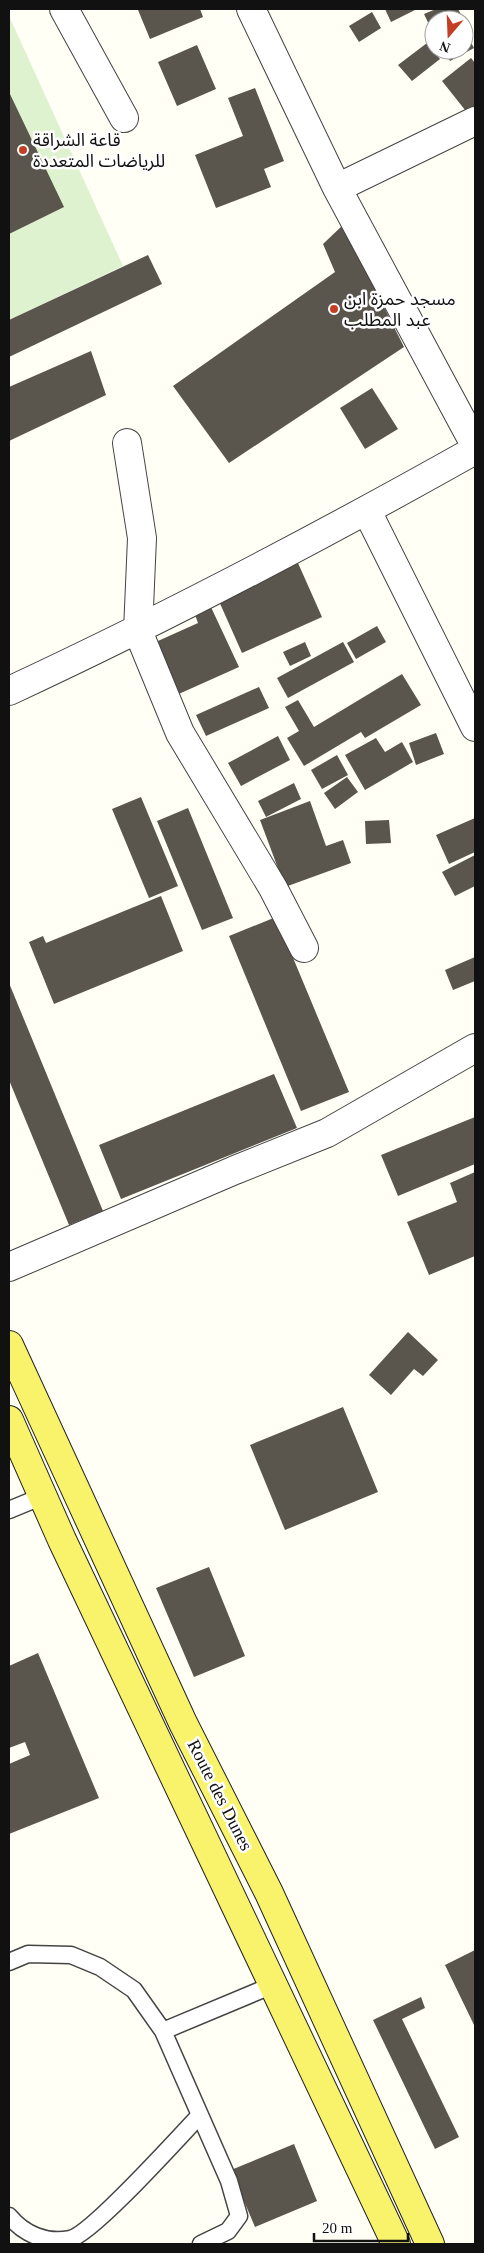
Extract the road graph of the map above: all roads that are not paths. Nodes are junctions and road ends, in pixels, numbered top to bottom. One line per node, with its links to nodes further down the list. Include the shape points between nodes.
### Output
1 (64, 9): 3 (street)
2 (251, 9): 5 (street)
3 (124, 118)
4 (475, 120): 5 (street)
5 (337, 188): 7 (street)
6 (128, 443): 10 (street, via 142,538)
7 (475, 445)
8 (475, 450): 9 (street)
9 (367, 511): 10 (street); 12 (street)
10 (138, 631): 11 (street); 13 (street, via 180,733 273,888)
11 (9, 692)
12 (475, 727)
13 (304, 948)
14 (475, 1048): 15 (street, via 327,1133)
15 (9, 1267)
16 (9, 1345): 27 (main road, Route des Dunes, via 183,1722 269,1893)
17 (9, 1420): 18 (main road, Route des Dunes)
18 (43, 1496): 19 (lane); 21 (main road, Route des Dunes)
19 (9, 1510)
20 (9, 1962): 22 (lane, via 28,1954 71,1955 100,1967 134,1990)
21 (273, 1985): 22 (lane); 26 (main road, Route des Dunes)
22 (163, 2031): 23 (lane)
23 (200, 2115): 24 (lane, via 103,2215 71,2239 45,2240 18,2227); 25 (lane, via 229,2181 239,2216 228,2231)
24 (9, 2216)
25 (200, 2244)
26 (396, 2244)
27 (430, 2244)

